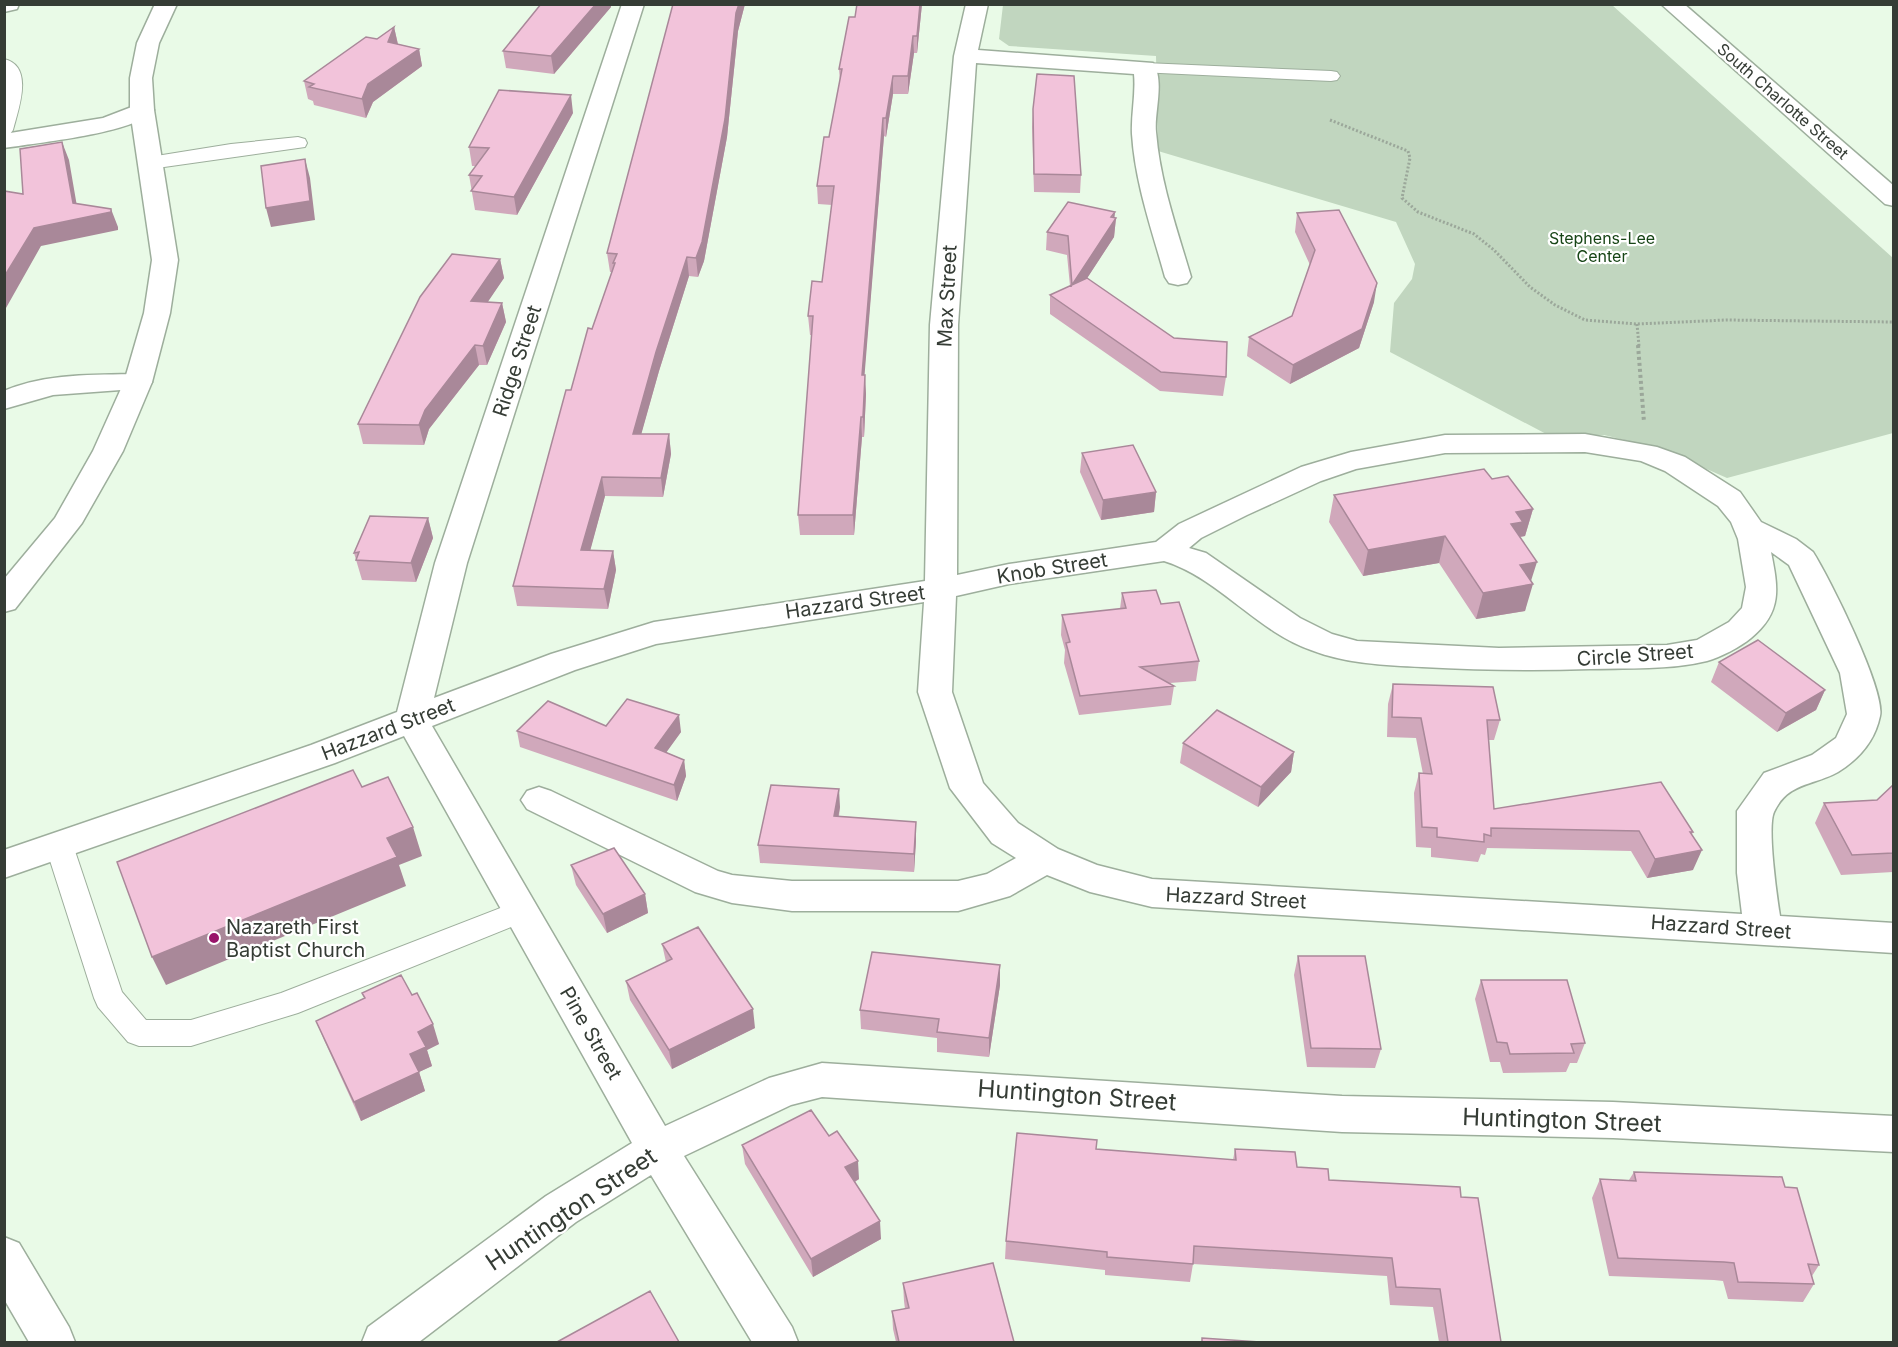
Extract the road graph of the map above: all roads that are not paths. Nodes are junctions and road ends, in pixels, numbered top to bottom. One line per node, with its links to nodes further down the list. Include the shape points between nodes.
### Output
1 (9, 4): 6 (street)
2 (166, 4): 11 (street, via 148,42 141,78)
3 (633, 4): 24 (street, Ridge Street, via 452,563)
4 (977, 4): 7 (street, Max Street)
5 (1671, 4): 16 (street, South Charlotte Street)
6 (4, 6)
7 (965, 56): 9 (street); 22 (street, Max Street, via 944,325)
8 (4, 63): 12 (lane, via 14,79)
9 (1145, 69): 10 (lane); 17 (street, via 1148,171)
10 (1331, 76)
11 (142, 110): 13 (street, via 109,124); 15 (street)
12 (4, 130)
13 (4, 141)
14 (298, 143): 15 (lane)
15 (150, 163): 18 (street, via 165,260 157,313)
16 (1893, 200)
17 (1178, 277)
18 (138, 382): 19 (street, via 63,385 21,393); 23 (street, via 108,450 67,523)
19 (4, 401)
20 (1749, 528): 21 (street, Circle Street, via 1729,499 1684,469 1647,453 1586,443 1445,444 1383,453 1311,474 1190,531); 21 (street, Circle Street, via 1762,586 1757,611 1740,630 1705,650 1606,659 1499,660 1357,652 1321,642 1289,627 1195,560); 30 (street, via 1802,559 1856,673 1864,714 1850,746 1824,764 1776,783 1755,811 1755,873)
21 (1165, 551): 22 (street, Knob Street, via 1009,574)
22 (941, 589): 24 (street, Hazzard Street, via 654,633 563,662); 27 (street, Hazzard Street, via 935,692 967,788 1005,833)
23 (4, 601)
24 (412, 721): 26 (street, Hazzard Street); 29 (street, Pine Street)
25 (539, 800): 27 (street, via 708,882 792,896 958,896 997,886)
26 (59, 845): 28 (street, Hazzard Street); 29 (lane, via 109,998 139,1033 191,1033 287,1004)
27 (1045, 858): 30 (street, Hazzard Street, via 1090,878 1152,893)
28 (4, 864)
29 (521, 911): 33 (street, Pine Street)
30 (1763, 929): 31 (street, Hazzard Street)
31 (1893, 938)
32 (1893, 1134): 33 (street, Huntington Street, via 1613,1120 1342,1114 822,1080 783,1090)
33 (657, 1149): 36 (street, Huntington Street, via 561,1209); 37 (street, Pine Street)
34 (4, 1257): 35 (street)
35 (49, 1340)
36 (384, 1342)
37 (776, 1342)

